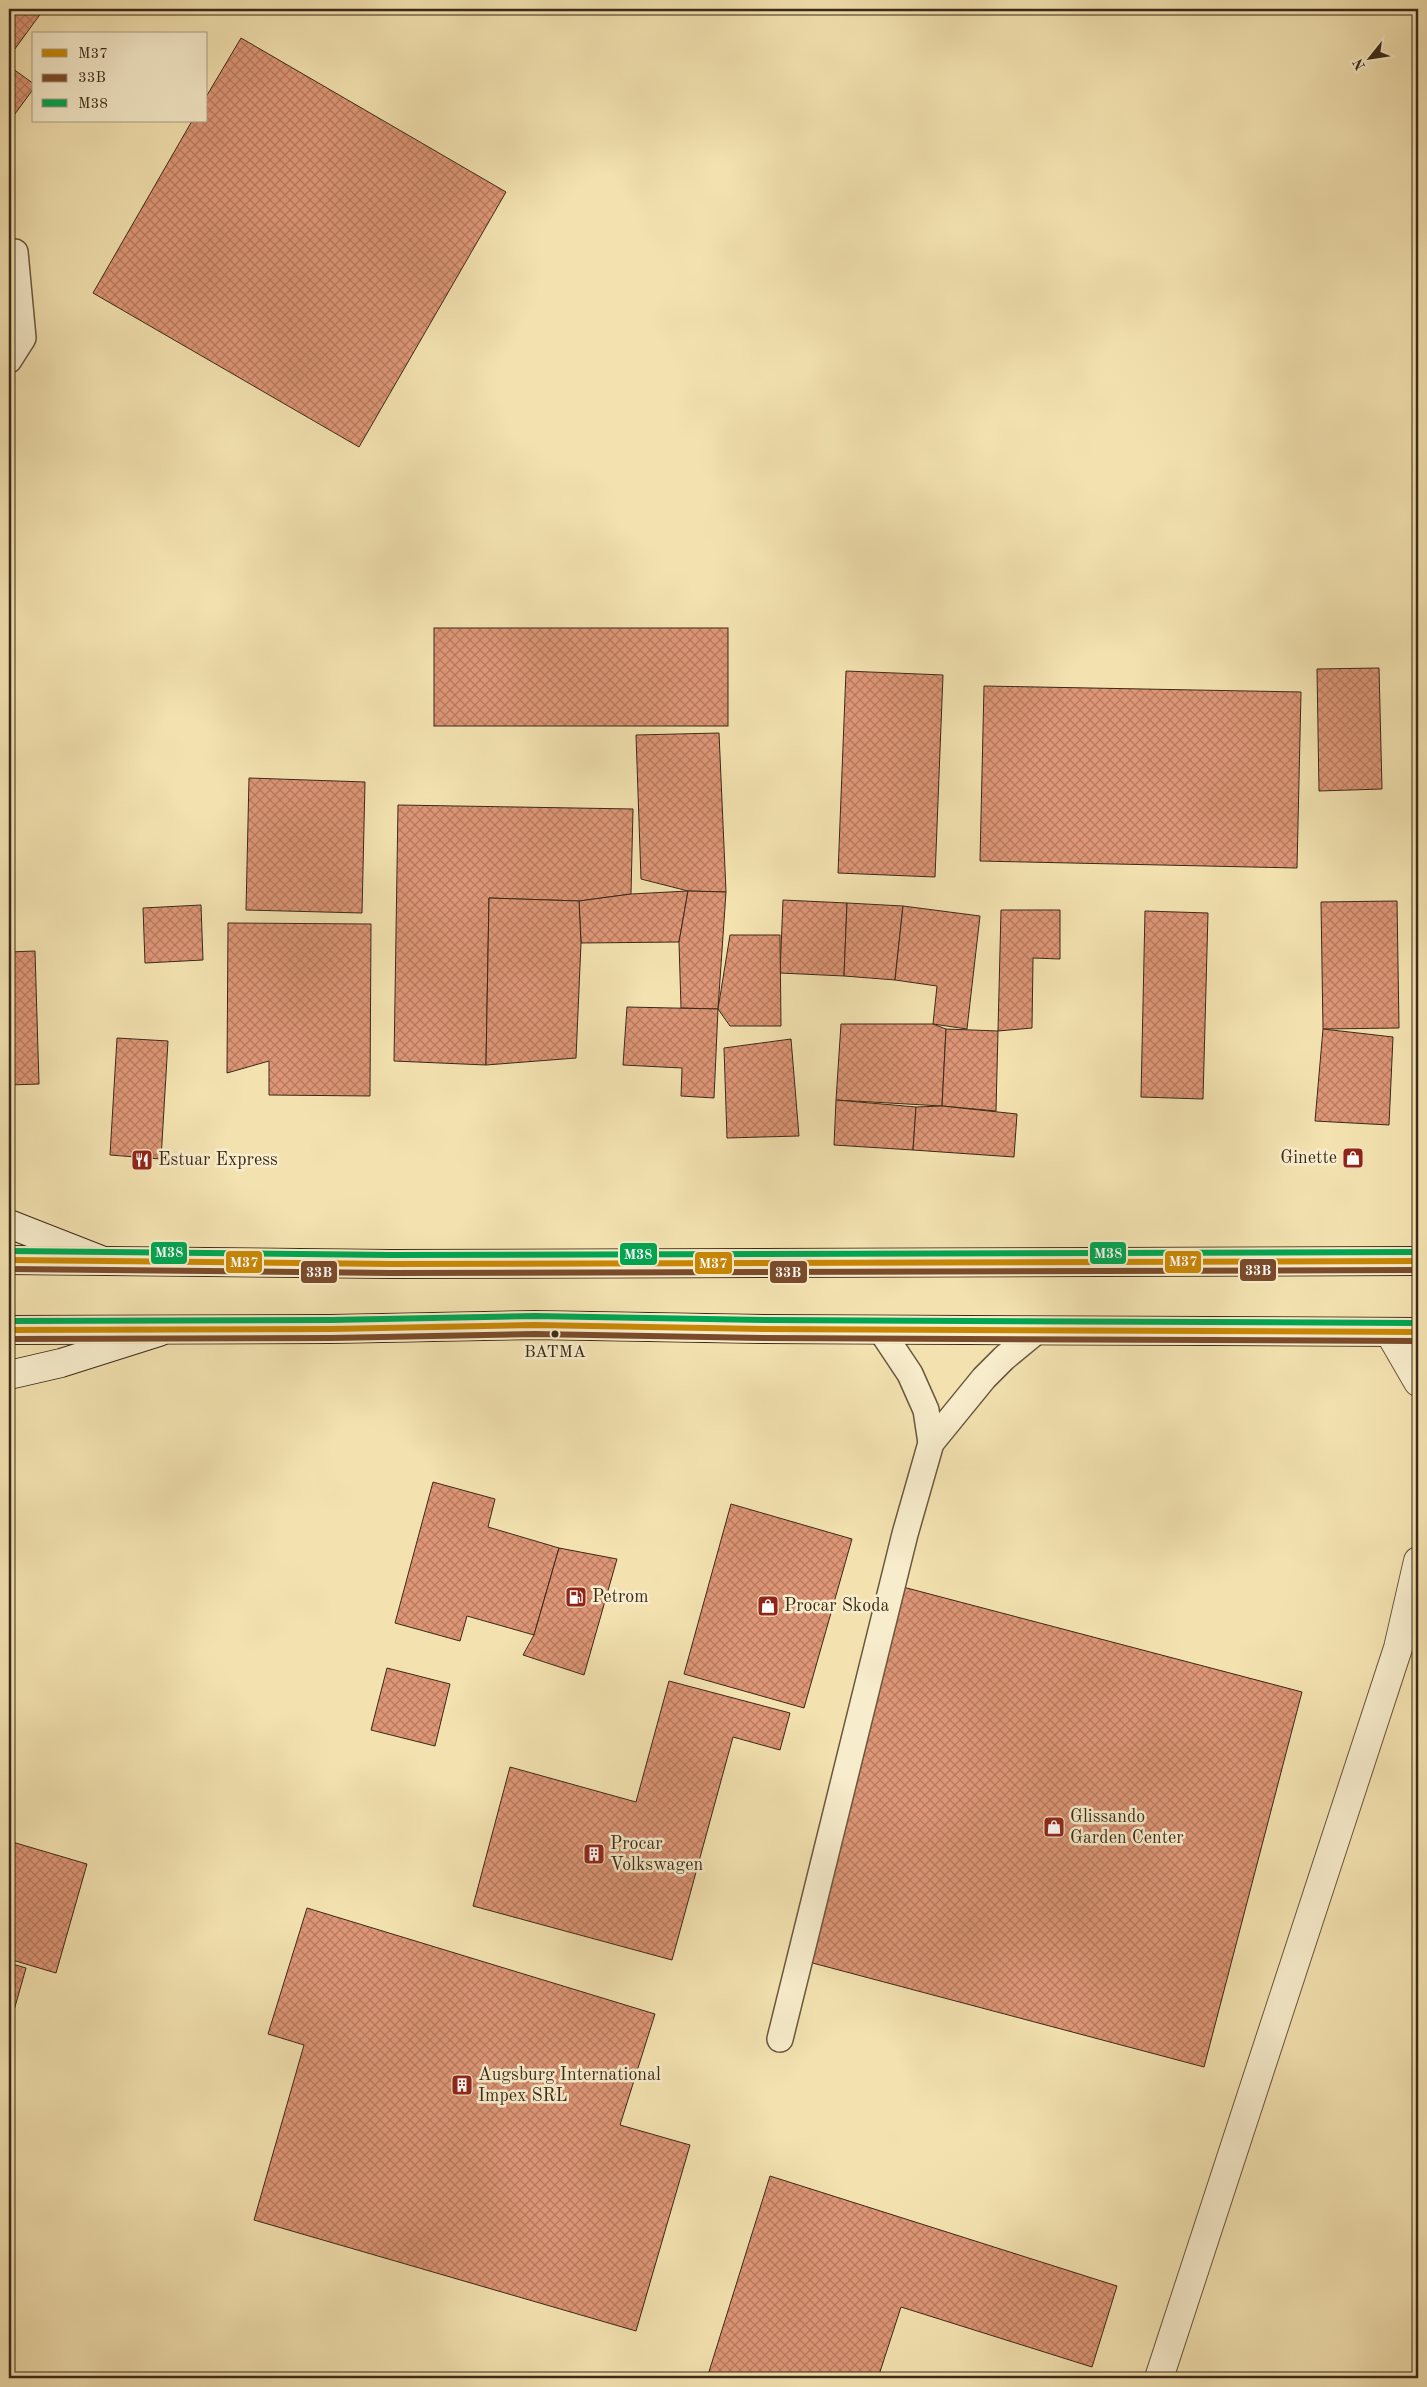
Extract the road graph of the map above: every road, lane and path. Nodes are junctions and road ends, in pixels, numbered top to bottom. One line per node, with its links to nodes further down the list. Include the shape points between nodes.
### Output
1 (15, 252): 2 (lane, via 23,338)
2 (9, 360)
3 (9, 1224): 5 (street)
4 (9, 1260): 5 (main road)
5 (101, 1260): 6 (main road, via 390,1264)
6 (1418, 1261)
7 (880, 1329): 9 (main road, via 534,1325); 10 (main road); 15 (lane, via 910,1374 926,1410)
8 (9, 1330): 9 (main road)
9 (165, 1330): 13 (street, via 61,1363)
10 (1038, 1330): 11 (main road); 15 (lane, via 984,1378)
11 (1389, 1332): 12 (main road); 14 (street)
12 (1418, 1332)
13 (9, 1375)
14 (1418, 1382)
15 (931, 1443): 17 (lane, via 905,1534)
16 (1418, 1561): 18 (street, via 1395,1658)
17 (780, 2039)
18 (1159, 2378)

